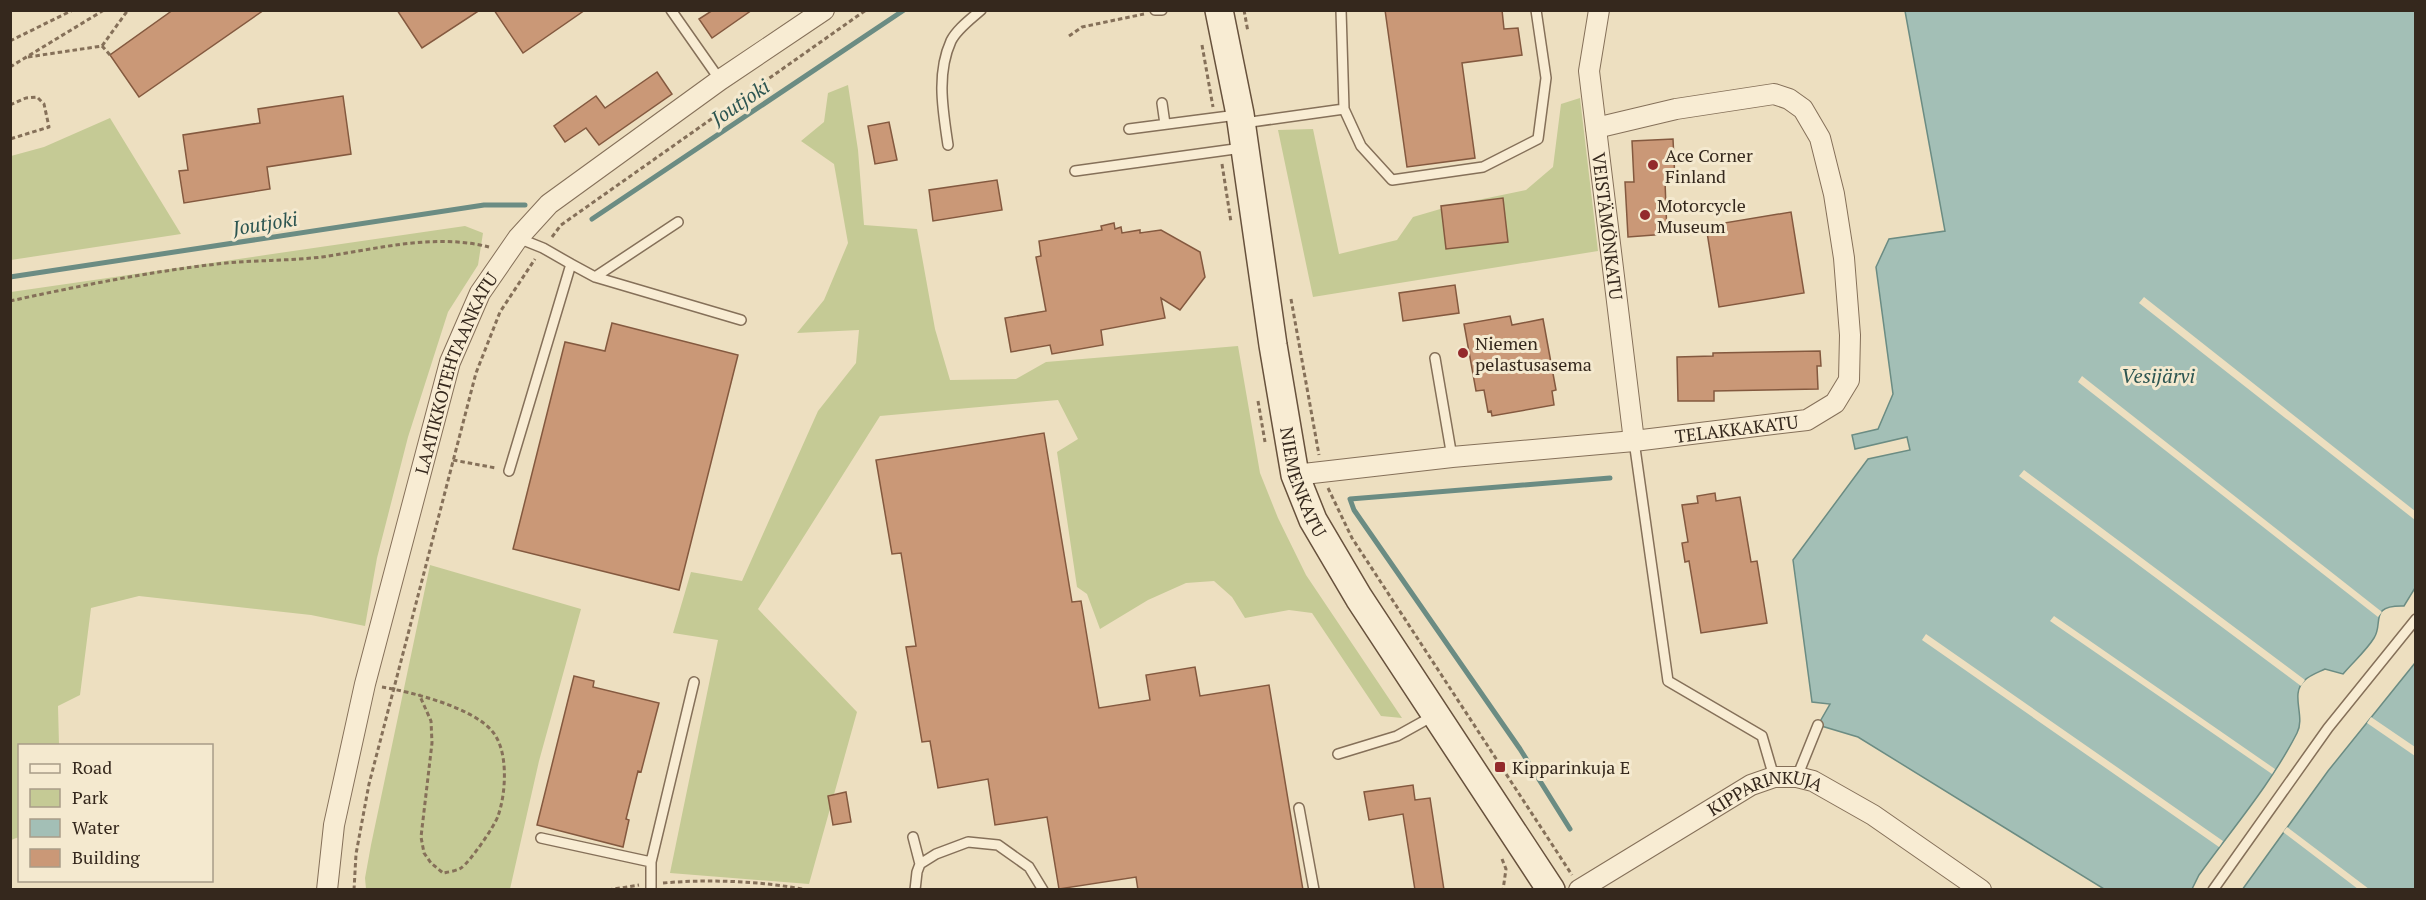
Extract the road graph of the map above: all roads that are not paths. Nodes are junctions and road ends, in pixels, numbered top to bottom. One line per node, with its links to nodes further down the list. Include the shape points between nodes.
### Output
1 (671, 10): 10 (lane)
2 (824, 10): 10 (street, LAATIKKOTEHTAANKATU)
3 (981, 10): 17 (lane, via 952,40 944,66 941,92)
4 (1162, 10): 9 (lane)
5 (1219, 10): 14 (street, NIEMENKATU)
6 (1341, 10): 12 (lane)
7 (1536, 10): 12 (lane, via 1546,78 1538,139 1483,167 1392,180 1361,147)
8 (1599, 10): 15 (street, VEISTÄMÖNKATU, via 1588,71)
9 (1154, 11)
10 (720, 80): 20 (street, LAATIKKOTEHTAANKATU, via 549,204)
11 (1162, 103): 13 (lane)
12 (1344, 109): 14 (lane)
13 (1165, 124): 14 (lane); 16 (lane)
14 (1242, 128): 18 (lane); 28 (street, NIEMENKATU)
15 (1596, 128): 25 (street, VEISTÄMÖNKATU); 25 (street, TELAKKAKATU, via 1676,109 1774,94 1789,99 1803,109 1820,138 1844,258 1849,380 1834,404 1807,420)
16 (1129, 129)
17 (948, 145)
18 (1075, 171)
19 (678, 222): 22 (lane)
20 (513, 245): 21 (lane, via 543,248); 42 (street, LAATIKKOTEHTAANKATU, via 480,293 450,362 365,684 334,825)
21 (571, 264): 22 (lane); 27 (lane)
22 (595, 277): 23 (lane)
23 (741, 320)
24 (1435, 358): 26 (lane)
25 (1635, 441): 26 (street, TELAKKAKATU); 34 (lane, via 1668,681 1762,736)
26 (1452, 457): 28 (street, TELAKKAKATU)
27 (509, 471)
28 (1296, 475): 31 (street, NIEMENKATU, via 1313,520)
29 (2415, 619): 49 (lane, via 2328,728)
30 (694, 682): 39 (lane)
31 (1436, 715): 33 (lane, via 1397,736); 46 (street, NIEMENKATU)
32 (1818, 725): 35 (lane)
33 (1338, 754)
34 (1774, 777): 35 (street, KIPPARINKUJA); 47 (street, KIPPARINKUJA, via 1751,785)
35 (1797, 777): 48 (street, KIPPARINKUJA, via 1813,781 1873,815)
36 (1299, 808): 45 (lane)
37 (913, 837): 40 (lane)
38 (541, 838): 39 (lane)
39 (651, 862): 41 (lane)
40 (920, 864): 43 (lane); 44 (lane, via 968,842 998,845 1029,867)
41 (651, 887)
42 (327, 890)
43 (915, 890)
44 (1043, 890)
45 (1314, 890)
46 (1551, 890)
47 (1579, 890)
48 (1981, 890)
49 (2213, 890)

